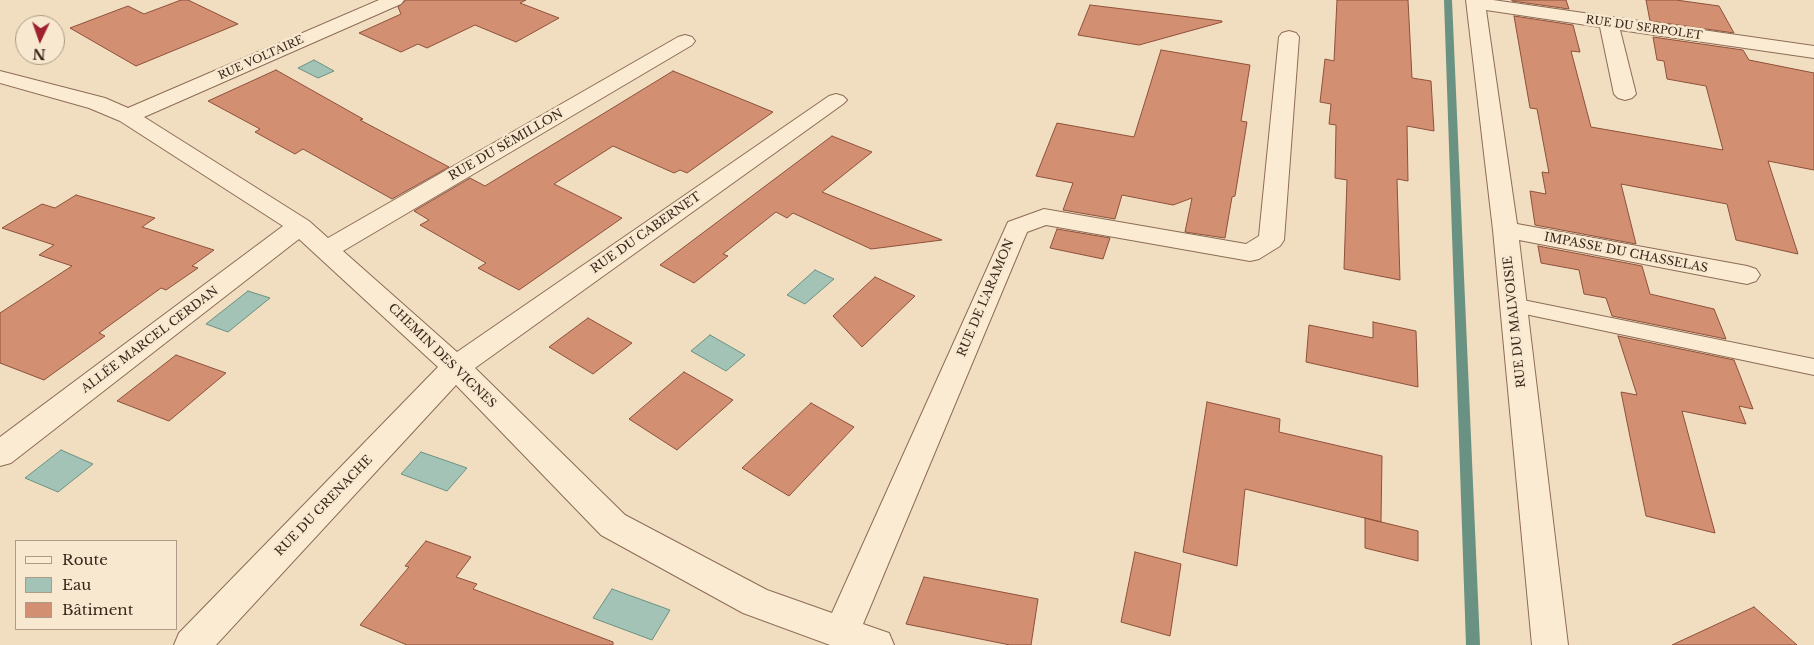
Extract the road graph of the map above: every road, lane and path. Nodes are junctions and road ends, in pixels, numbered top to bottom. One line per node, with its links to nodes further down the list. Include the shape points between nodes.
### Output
1 (395, 0): 10 (street, RUE VOLTAIRE)
2 (1475, 2): 3 (street, RUE DU SERPOLET); 12 (street, RUE DU MALVOISIE)
3 (1609, 24): 6 (street, RUE DU SERPOLET); 8 (street)
4 (1289, 37): 19 (street, RUE DE L'ARAMON, via 1272,240 1250,252 1044,217 1017,227)
5 (685, 41): 13 (street, RUE DU SÉMILLON)
6 (1814, 52)
7 (0, 77): 10 (street, CHEMIN DES VIGNES, via 97,103)
8 (1625, 94)
9 (836, 100): 16 (street, RUE DU CABERNET)
10 (128, 116): 11 (street, CHEMIN DES VIGNES)
11 (300, 226): 13 (street, CHEMIN DES VIGNES); 18 (street, ALLÉE MARCEL CERDAN)
12 (1505, 230): 14 (street, IMPASSE DU CHASSELAS); 15 (street, RUE DU MALVOISIE)
13 (327, 249): 16 (street, CHEMIN DES VIGNES)
14 (1747, 275)
15 (1513, 305): 17 (lane); 22 (street, RUE DU MALVOISIE)
16 (456, 367): 19 (street, CHEMIN DES VIGNES, via 613,525 756,602); 20 (street, RUE DU GRENACHE)
17 (1814, 368)
18 (0, 454)
19 (842, 631): 21 (street, CHEMIN DES VIGNES)
20 (192, 645)
21 (876, 645)
22 (1550, 645)

